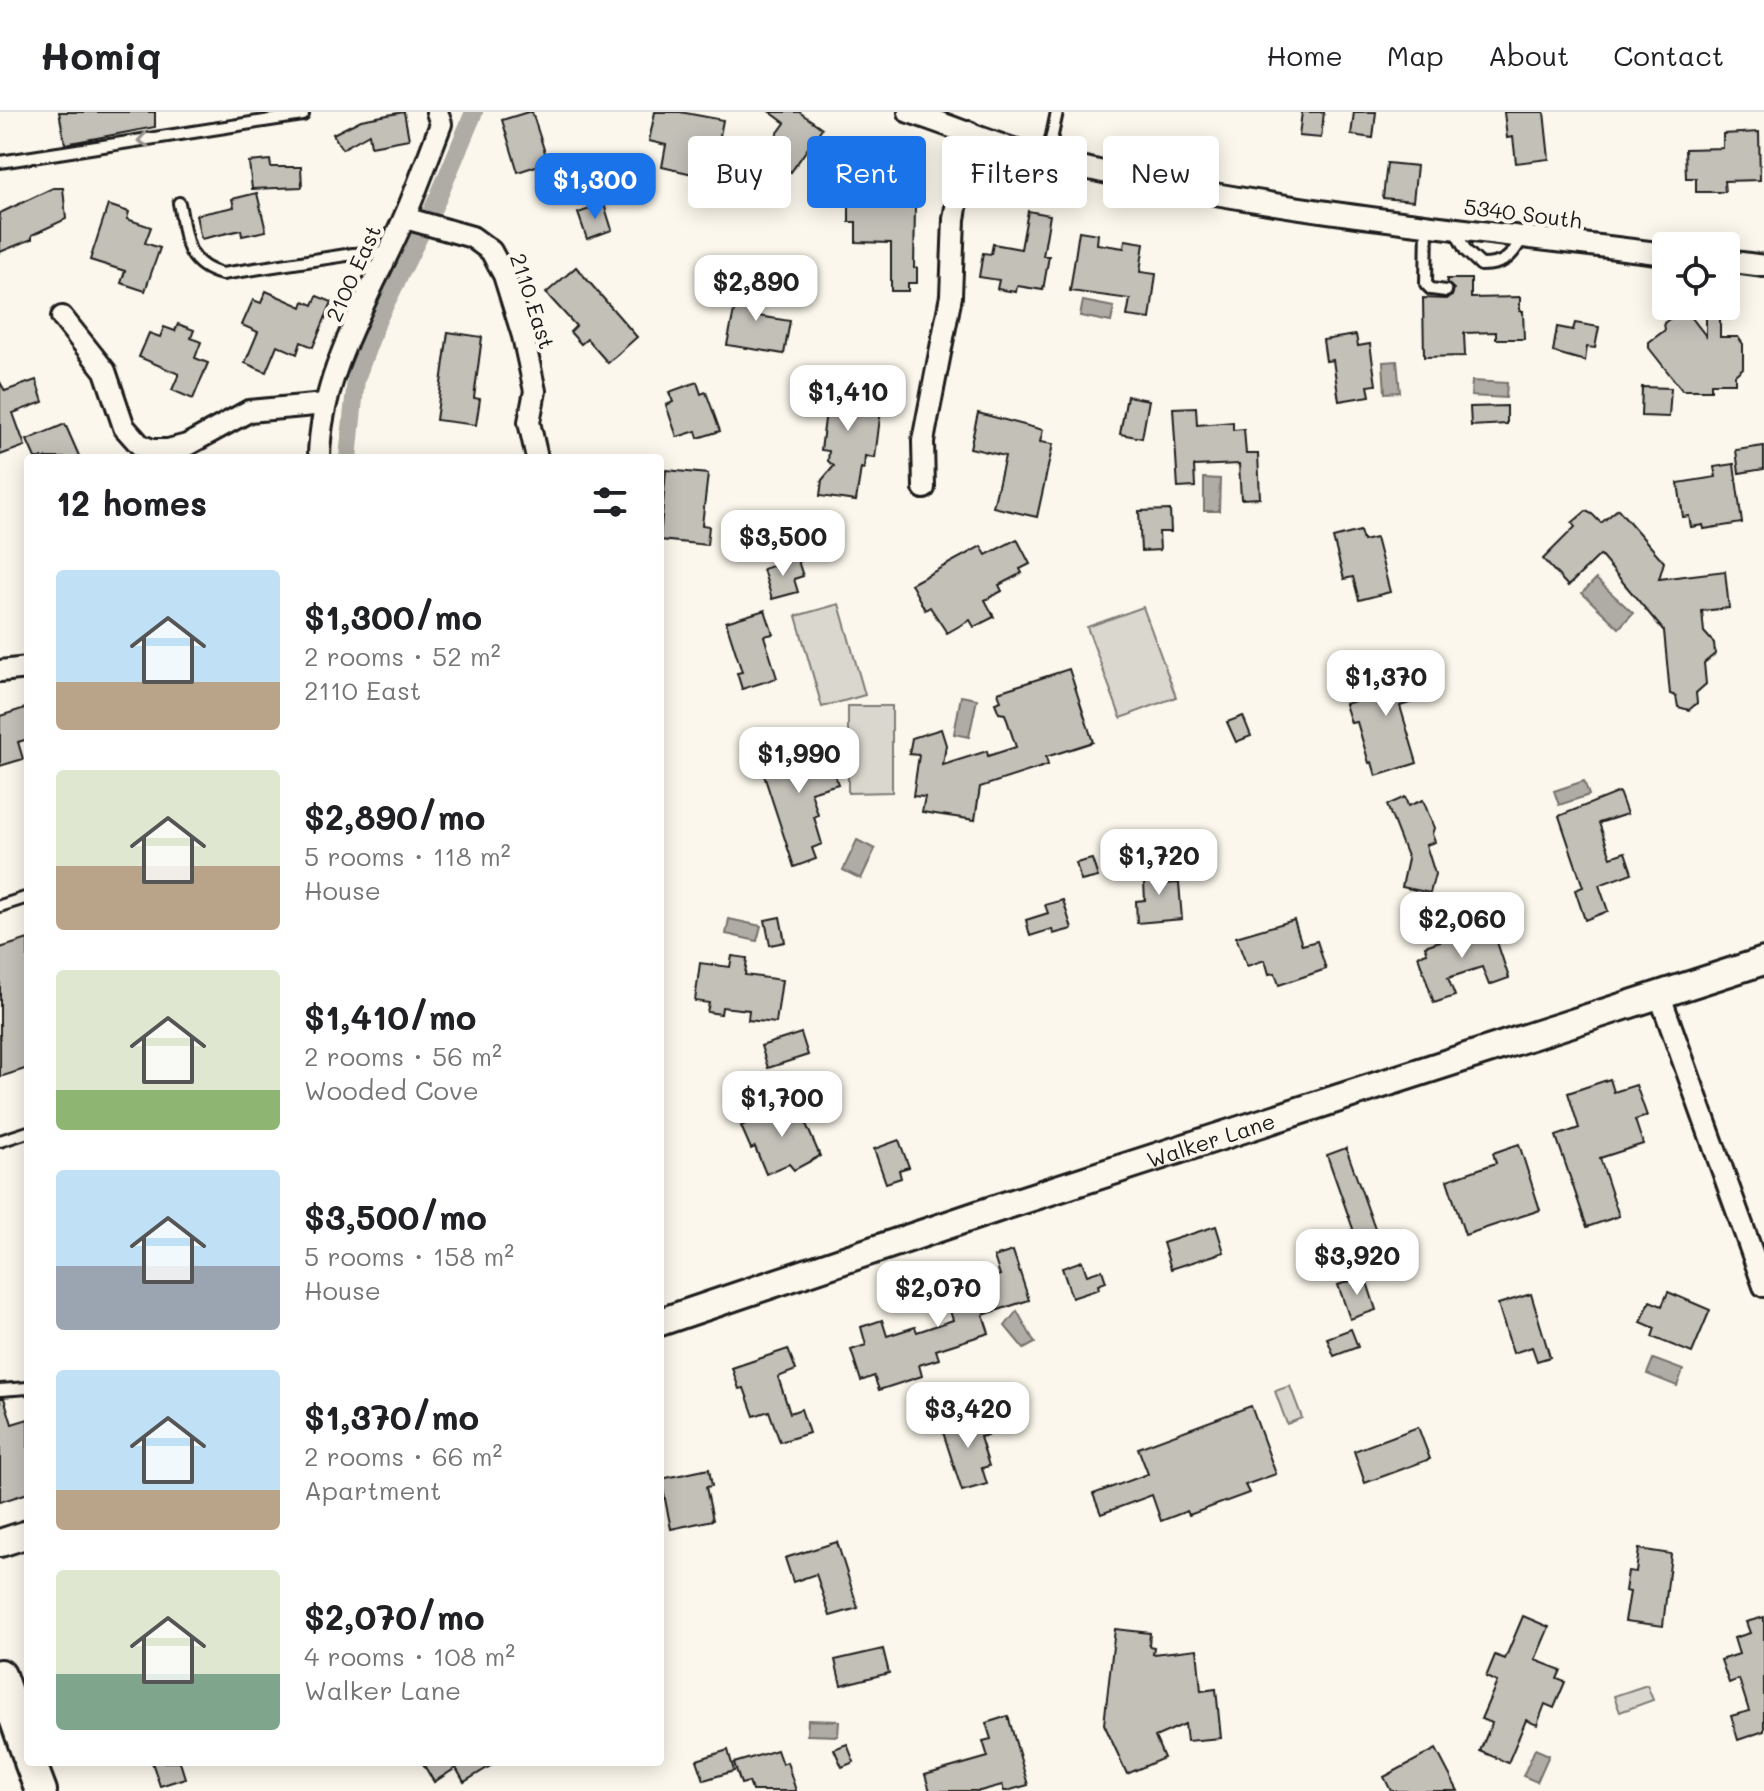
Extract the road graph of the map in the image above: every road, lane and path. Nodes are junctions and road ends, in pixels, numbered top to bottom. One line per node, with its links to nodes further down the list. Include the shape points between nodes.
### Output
1 (437, 112): 11 (street, 2100 East, via 441,124)
2 (909, 112): 5 (street, 5340 South)
3 (1057, 112): 7 (lane)
4 (302, 114): 8 (lane, one-way to 8)
5 (969, 132): 6 (street, 5340 South); 24 (street, via 954,219 951,296 923,441)
6 (977, 136)
7 (1052, 136)
8 (0, 162)
9 (1087, 167): 12 (street, 5340 South, via 1248,200)
10 (179, 203): 15 (lane, via 196,261 222,274)
11 (418, 221): 15 (street, 2100 East); 23 (street, 2110 East, via 472,237 491,251 504,275 535,391 529,422)
12 (1427, 226): 13 (street, 5340 South); 19 (lane, via 1426,284)
13 (1454, 229): 14 (street, 5340 South); 14 (lane, via 1472,260 1481,265 1504,262)
14 (1523, 237): 16 (street, 5340 South)
15 (388, 252): 21 (street, 2100 East)
16 (1652, 252)
17 (1740, 263): 18 (street)
18 (1764, 266)
19 (1446, 291)
20 (62, 317): 21 (street, via 105,371 124,427 152,450 187,445 249,411)
21 (325, 404): 22 (street, 2100 East)
22 (319, 454)
23 (536, 454)
24 (924, 488)
25 (24, 668): 26 (street)
26 (0, 671)
27 (24, 898): 28 (lane)
28 (0, 906)
29 (1764, 961): 30 (street, Walker Lane)
30 (1660, 996): 33 (street); 34 (street, Walker Lane)
31 (24, 1133): 32 (lane)
32 (0, 1141)
33 (1764, 1286)
34 (664, 1321)
35 (24, 1388): 36 (lane)
36 (0, 1390)
37 (24, 1535): 38 (street)
38 (0, 1543)
39 (0, 1675): 40 (main road)
40 (24, 1744)
41 (32, 1766): 42 (main road)
42 (41, 1791)

